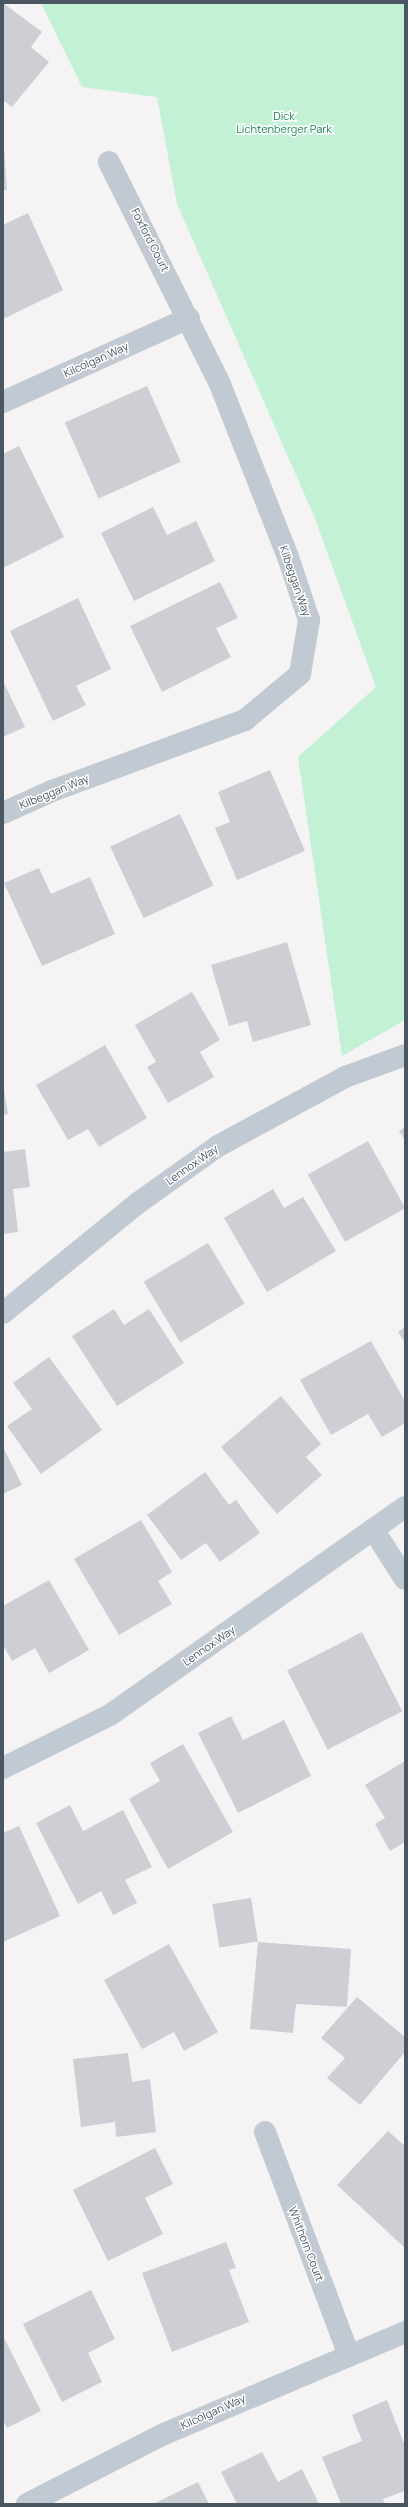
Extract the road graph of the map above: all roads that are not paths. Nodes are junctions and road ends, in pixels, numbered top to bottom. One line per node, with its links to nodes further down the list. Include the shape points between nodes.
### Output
1 (109, 162): 2 (street, Foxford Court)
2 (189, 318): 3 (street, Kilcolgan Way); 4 (street, Kilbeggan Way, via 219,382 288,556 309,620 300,674 245,720 52,791)
3 (3, 402)
4 (3, 813)
5 (405, 1055): 6 (street, Lennox Way, via 345,1077 218,1146 138,1203)
6 (3, 1313)
7 (405, 1507): 8 (street, Lennox Way)
8 (373, 1529): 9 (street); 10 (street, Lennox Way, via 110,1715)
9 (405, 1579)
10 (3, 1768)
11 (265, 2132): 13 (street, Whithorn Court)
12 (405, 2332): 13 (street, Kilcolgan Way)
13 (348, 2355): 14 (street, Kilcolgan Way, via 164,2434)
14 (27, 2504)

